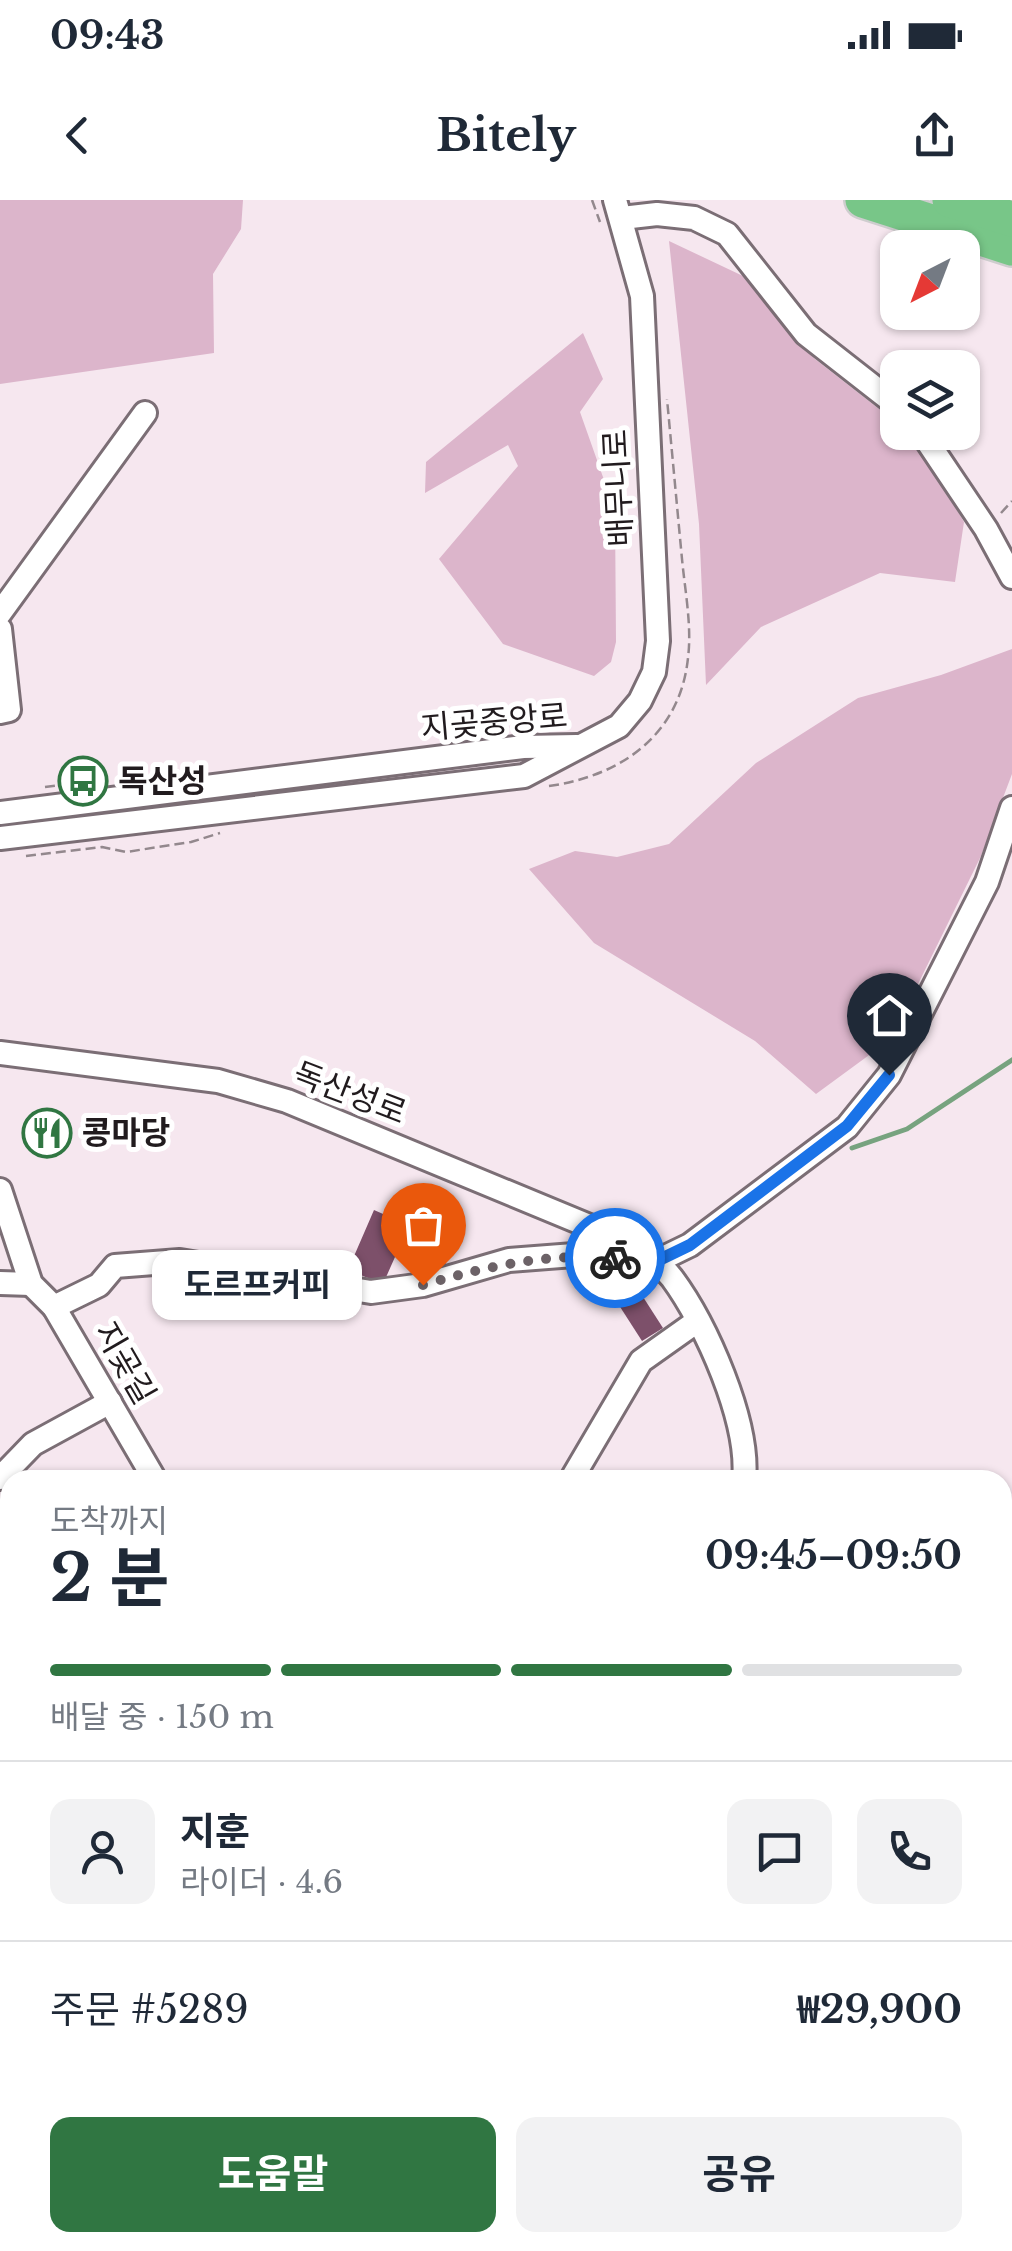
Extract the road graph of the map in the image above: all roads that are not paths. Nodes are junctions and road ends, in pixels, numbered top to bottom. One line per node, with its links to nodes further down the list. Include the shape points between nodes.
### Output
1 (864, 200): 5 (highway)
2 (950, 200): 4 (highway)
3 (619, 209): 6 (street, via 694,218 726,234 806,334); 13 (street, 배무니로, via 642,296 658,640 654,672 640,701 619,726)
4 (1012, 219)
5 (1012, 248)
6 (880, 392)
7 (145, 413): 10 (street)
8 (933, 450): 9 (street)
9 (1012, 576)
10 (0, 613)
11 (0, 629): 12 (street, via 9,710)
12 (0, 712)
13 (586, 746): 15 (street, 지곶중앙로, via 523,747); 16 (street, 지곶중앙로, via 524,776)
14 (1012, 808): 19 (street, via 987,882 871,1102 690,1245)
15 (0, 813)
16 (0, 838)
17 (0, 1053): 19 (street, 독산성로, via 218,1082 287,1101 630,1243)
18 (0, 1190): 21 (street, 지곶길)
19 (657, 1261): 22 (street, via 509,1260 371,1292 180,1261 116,1266 99,1285); 23 (street, 독산성로)
20 (0, 1283): 21 (street)
21 (31, 1284): 22 (street, 지곶길)
22 (54, 1306): 24 (street, 지곶길)
23 (696, 1322): 27 (street, via 642,1361); 28 (street, 독산성로, via 740,1427)
24 (110, 1402): 25 (street, via 32,1444); 26 (street, 지곶길)
25 (8, 1470)
26 (150, 1470)
27 (577, 1470)
28 (743, 1470)

